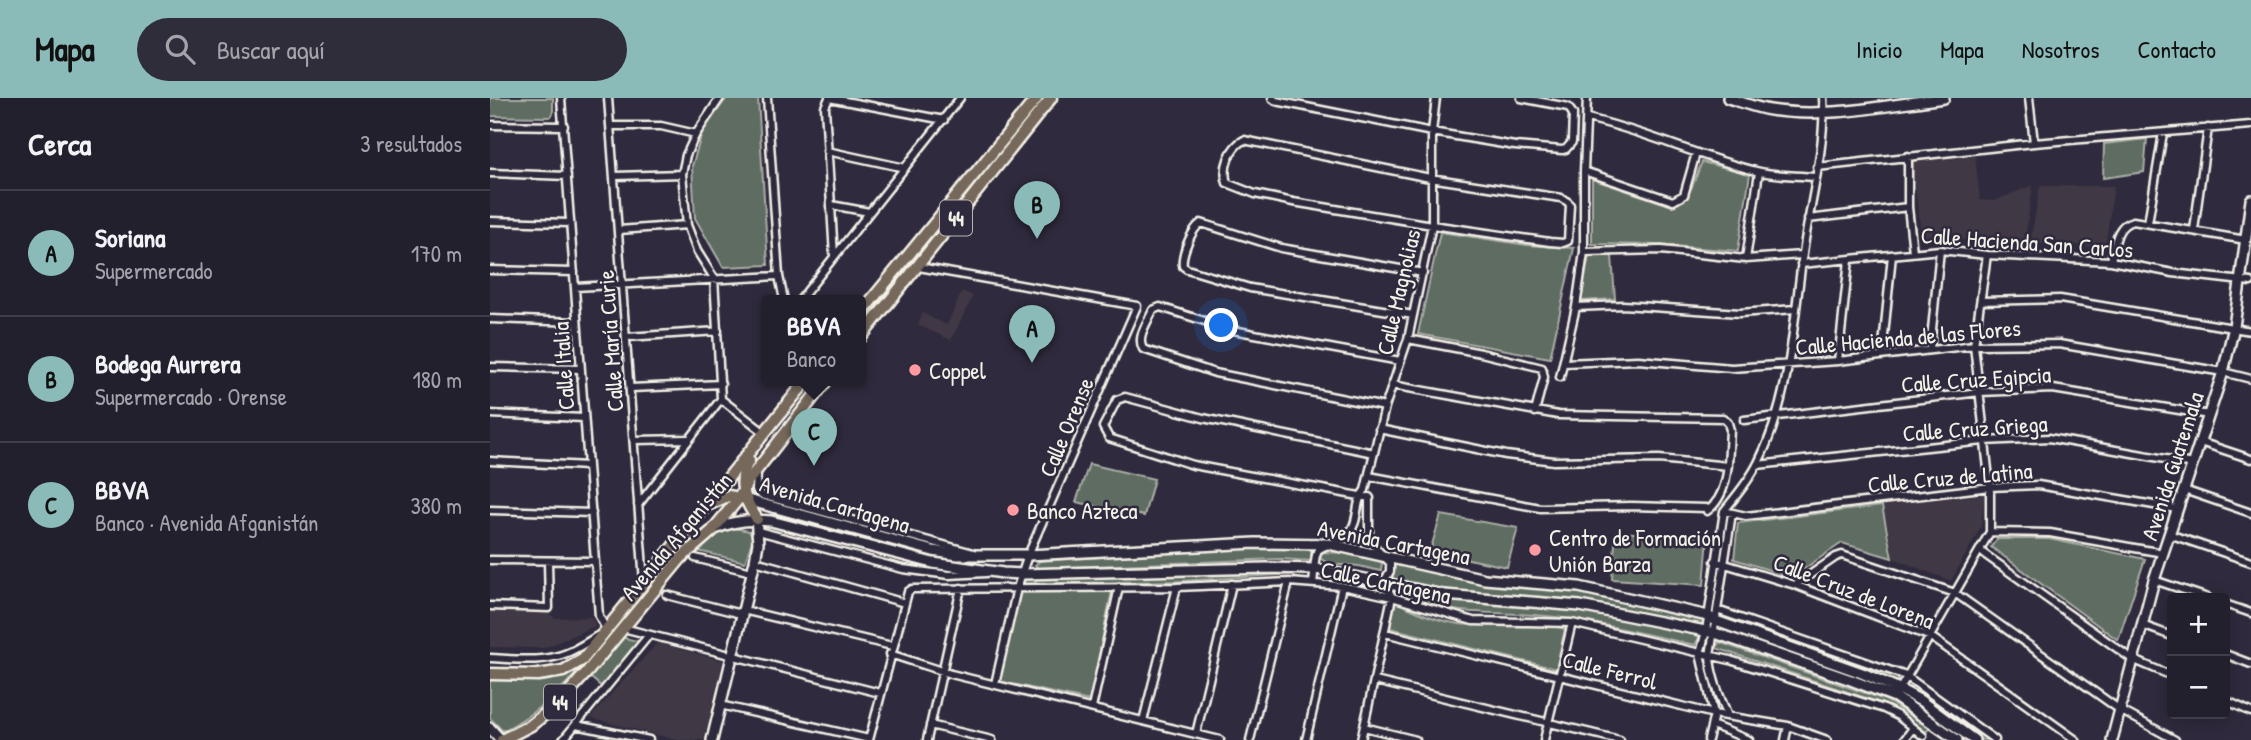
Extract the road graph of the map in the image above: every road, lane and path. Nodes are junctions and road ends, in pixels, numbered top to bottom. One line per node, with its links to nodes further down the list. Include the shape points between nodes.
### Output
1 (562, 98): 22 (street, Calle Italia)
2 (608, 98): 23 (street, Calle María Curie)
3 (720, 98): 27 (street)
4 (768, 98): 71 (street)
5 (829, 98): 19 (street); 29 (street, via 825,107)
6 (960, 98): 19 (street)
7 (1037, 98): 80 (main road, 44)
8 (1051, 98): 67 (main road, 44)
9 (1436, 98): 25 (street, Calle Magnolias)
10 (1521, 98): 25 (street, via 1568,107 1573,114 1570,146 1562,150 1515,146)
11 (1587, 98): 18 (street)
12 (1728, 98): 17 (street, via 1767,110)
13 (1824, 98): 17 (street)
14 (1944, 98): 17 (street)
15 (2029, 98): 28 (street)
16 (1274, 99): 25 (street)
17 (1824, 113): 32 (street)
18 (1587, 118): 30 (street); 34 (street)
19 (944, 120): 33 (street)
20 (490, 125): 22 (street)
21 (2251, 125): 24 (street)
22 (564, 126): 38 (street, Calle Italia)
23 (610, 126): 27 (street, via 661,126); 39 (street, Calle María Curie)
24 (2208, 128): 26 (street); 54 (street)
25 (1432, 132): 41 (street, Calle Magnolias)
26 (2163, 133): 28 (street); 49 (street)
27 (696, 134): 37 (street)
28 (2034, 143): 31 (street)
29 (827, 151): 33 (street); 43 (street)
30 (1696, 153): 34 (street, via 1684,195 1673,201); 35 (street)
31 (1908, 156): 32 (street); 44 (street)
32 (1817, 167): 40 (street)
33 (905, 168): 45 (street)
34 (1584, 171): 57 (street)
35 (1759, 172): 40 (street); 63 (street)
36 (490, 173): 38 (street)
37 (682, 174): 39 (street); 50 (street)
38 (567, 176): 48 (street, Calle Italia)
39 (615, 176): 53 (street, Calle María Curie)
40 (1815, 177): 46 (street)
41 (1430, 178): 51 (street, Calle Magnolias); 51 (street, via 1561,198 1570,205 1568,241 1563,243); 51 (street, via 1244,140 1237,144 1224,172 1227,183 1255,194)
42 (2251, 200): 52 (street, Avenida Guatemala)
43 (831, 205): 45 (street); 62 (street)
44 (1908, 207): 46 (street); 58 (street)
45 (869, 212): 62 (street)
46 (1808, 219): 59 (street)
47 (490, 221): 48 (street)
48 (570, 223): 69 (street, Calle Italia)
49 (2147, 223): 54 (street); 65 (street, via 2133,221 2121,228)
50 (687, 225): 53 (street); 72 (street)
51 (1432, 225): 70 (street, Calle Magnolias)
52 (2249, 229): 55 (street, Avenida Guatemala)
53 (619, 230): 75 (street, Calle María Curie)
54 (2194, 230): 55 (street)
55 (2246, 240): 73 (street, Avenida Guatemala)
56 (1940, 250): 58 (street, Calle Hacienda San Carlos); 61 (street, Calle Hacienda San Carlos); 93 (street)
57 (1584, 252): 63 (street, via 1661,250); 81 (street)
58 (1913, 252): 60 (street, Calle Hacienda San Carlos)
59 (1802, 255): 63 (street); 66 (street)
60 (1892, 255): 64 (street, Calle Hacienda San Carlos); 94 (street)
61 (1987, 255): 65 (street, Calle Hacienda San Carlos); 79 (street)
62 (834, 256): 78 (street)
63 (1746, 259)
64 (1849, 260): 66 (street, Calle Hacienda San Carlos); 96 (street)
65 (2111, 261): 73 (street, Calle Hacienda San Carlos)
66 (1801, 264): 82 (street)
67 (919, 267): 88 (main road, 44); 160 (street, Calle Orense, via 1138,306)
68 (490, 270): 69 (street)
69 (574, 272): 76 (street, Calle Italia)
70 (1423, 272): 83 (street, Calle Magnolias); 83 (street, via 1281,248 1201,223 1182,257 1187,269 1250,288)
71 (779, 276): 72 (street); 77 (street)
72 (714, 278): 75 (street); 87 (street)
73 (2240, 279): 74 (street, Calle Hacienda San Carlos); 86 (street, Avenida Guatemala)
74 (2251, 282)
75 (623, 283): 76 (street); 90 (street, Calle María Curie)
76 (575, 287): 85 (street, Calle Italia)
77 (783, 295)
78 (804, 295)
79 (1981, 301): 86 (street, via 2060,299); 92 (street)
80 (866, 307)
81 (1576, 307): 82 (street, via 1623,305 1740,313); 97 (street)
82 (1796, 309): 98 (street)
83 (1413, 315): 91 (street, Calle Magnolias)
84 (490, 319): 85 (street)
85 (577, 322): 100 (street, Calle Italia)
86 (2234, 327): 89 (street); 101 (street, Avenida Guatemala)
87 (718, 331): 90 (street); 104 (street)
88 (866, 331)
89 (2251, 331)
90 (627, 337): 108 (street, Calle María Curie)
91 (1408, 339): 95 (street, Calle Magnolias); 112 (street, via 1542,368)
92 (1973, 345): 93 (street, Calle Hacienda de las Flores); 101 (street, Calle Hacienda de las Flores, via 2059,344); 109 (street)
93 (1930, 349): 94 (street, Calle Hacienda de las Flores)
94 (1882, 356): 96 (street, Calle Hacienda de las Flores)
95 (1400, 361): 105 (street, Calle Magnolias); 111 (street, via 1233,330 1160,307 1153,310 1140,338 1143,349 1215,373)
96 (1838, 361): 98 (street, Calle Hacienda de las Flores)
97 (1564, 363): 98 (street, Calle Hacienda de las Flores, via 1638,360 1732,368); 102 (street)
98 (1788, 365): 115 (street)
99 (490, 366): 100 (street)
100 (580, 369): 116 (street, Calle Italia)
101 (2223, 372): 103 (street, Calle Hacienda de las Flores); 114 (street, Avenida Guatemala)
102 (1560, 377)
103 (2251, 379)
104 (721, 384): 108 (street); 110 (street)
105 (1392, 385): 111 (street, Calle Magnolias); 112 (street)
106 (802, 386): 119 (main road, Avenida Afganistán / 44)
107 (821, 386): 131 (main road, Avenida Afganistán / 44)
108 (631, 388): 121 (street, Calle María Curie)
109 (1980, 392): 114 (street, Calle Cruz Egipcia, via 2053,389); 115 (street, Calle Cruz Egipcia); 122 (street)
110 (721, 399): 119 (street); 120 (street)
111 (1385, 407): 118 (street, Calle Magnolias)
112 (1535, 412): 130 (street, via 1719,417 1730,430)
113 (490, 414): 116 (street)
114 (2209, 415): 123 (street, Avenida Guatemala)
115 (1778, 416): 117 (street, Calle Cruz Egipcia); 128 (street)
116 (584, 418): 129 (street, Calle Italia)
117 (1744, 420)
118 (1379, 429): 124 (street, Calle Magnolias); 130 (street, via 1554,461 1659,459)
119 (765, 433): 137 (main road, via 744,469); 141 (main road, Avenida Afganistán / 44)
120 (688, 439): 121 (street); 140 (street)
121 (635, 440): 140 (street, Calle María Curie)
122 (1983, 441): 127 (street, Calle Cruz Griega, via 2049,438); 128 (street, Calle Cruz Griega); 133 (street)
123 (2200, 442): 125 (street); 127 (street, Avenida Guatemala)
124 (1374, 453): 132 (street, Calle Magnolias); 136 (street, via 1125,397 1117,400 1103,427 1109,438 1193,465)
125 (2251, 459)
126 (490, 461): 129 (street)
127 (2193, 464): 135 (street, Avenida Guatemala)
128 (1757, 465): 139 (street)
129 (588, 466): 145 (street, Calle Italia)
130 (1728, 466): 132 (street, via 1725,487 1707,511 1631,506 1540,508)
131 (758, 468): 137 (main road, Avenida Afganistán / 44); 158 (street, via 755,484 761,495)
132 (1368, 476): 134 (street, Calle Magnolias)
133 (1990, 487): 142 (street, Calle Cruz de Latina, via 2038,485); 147 (street, Calle Cruz de Latina); 151 (street)
134 (1365, 490): 136 (street); 138 (street)
135 (2184, 490): 142 (street, Avenida Guatemala); 146 (street)
136 (1359, 496): 138 (street); 152 (street)
137 (744, 497): 141 (main road, via 728,496); 148 (main road); 149 (main road, Avenida Afganistán / 44); 158 (street, Avenida Cartagena, via 933,551)
138 (1370, 498): 154 (street)
139 (1732, 503): 144 (street); 147 (street)
140 (638, 505): 176 (street, Calle María Curie)
141 (708, 505): 176 (main road, Avenida Afganistán / 44)
142 (2178, 509): 153 (street, Avenida Guatemala)
143 (490, 510): 145 (street)
144 (1724, 511): 147 (street, Calle Cruz de Latina); 168 (street)
145 (592, 513): 166 (street, Calle Italia)
146 (2251, 513)
147 (1732, 514): 170 (street)
148 (757, 519): 149 (street); 150 (street); 173 (street, Avenida Cartagena, via 933,563)
149 (712, 531): 199 (main road, Avenida Afganistán / 44, via 681,558)
150 (758, 531): 167 (street); 173 (street, via 903,569 949,575)
151 (1990, 532): 156 (street); 157 (street, via 2050,533)
152 (1349, 533): 154 (street); 155 (street)
153 (2169, 534): 157 (street, Avenida Guatemala); 169 (street)
154 (1369, 536): 162 (street)
155 (1329, 544): 161 (street, Avenida Cartagena, via 1255,543); 162 (street, Avenida Cartagena); 171 (street, via 1316,552)
156 (1980, 551): 187 (street); 213 (street)
157 (2163, 553): 175 (street, Avenida Guatemala)
158 (982, 555): 159 (street, Avenida Cartagena)
159 (1001, 555): 160 (street, Avenida Cartagena); 173 (street, via 1008,565)
160 (1028, 555): 161 (street, Avenida Cartagena); 174 (street, Calle Orense)
161 (1041, 555): 174 (street)
162 (1382, 555): 178 (street, via 1390,563); 196 (street, Avenida Cartagena, via 1485,579 1579,587)
163 (695, 558): 172 (street)
164 (490, 560): 165 (street)
165 (548, 561): 166 (street); 192 (street, via 549,608)
166 (595, 561): 200 (street, Calle Italia)
167 (755, 561): 172 (street); 191 (street)
168 (1715, 561): 170 (street, Calle Cruz de Lorena); 196 (street)
169 (2251, 562)
170 (1724, 564): 181 (street, Calle Cruz de Lorena); 196 (street)
171 (1316, 569): 174 (street, Avenida Cartagena); 178 (street, Avenida Cartagena); 179 (street)
172 (752, 572): 194 (street)
173 (1004, 573): 174 (street, Avenida Cartagena)
174 (1027, 574): 186 (street, Calle Orense)
175 (2154, 580): 188 (street); 198 (street, Avenida Guatemala)
176 (644, 582): 200 (main road, Avenida Afganistán / 44)
177 (1289, 582): 179 (street, Calle Cartagena); 180 (street, Calle Cartagena); 251 (street)
178 (1384, 582): 190 (street); 201 (street, Avenida Cartagena, via 1444,595 1580,606)
179 (1313, 583): 182 (street, Calle Cartagena)
180 (1232, 584): 184 (street, Calle Cartagena); 240 (street)
181 (1795, 585): 187 (street, via 1842,555); 205 (street, Calle Cruz de Lorena)
182 (1342, 586): 190 (street, Calle Cartagena); 252 (street)
183 (1119, 587): 184 (street, Calle Cartagena); 186 (street, Calle Cartagena); 226 (street)
184 (1177, 587): 231 (street)
185 (961, 588): 186 (street, Calle Cartagena); 191 (street, Calle Cartagena, via 912,589); 215 (street)
186 (1017, 588): 221 (street, Calle Orense)
187 (1955, 593): 205 (street); 227 (street)
188 (2193, 593)
189 (667, 595): 194 (street, via 737,613)
190 (1392, 597): 197 (street, Calle Cartagena, via 1473,621); 202 (street)
191 (905, 603): 206 (street)
192 (490, 606)
193 (2230, 606): 195 (street)
194 (743, 610): 206 (street); 209 (street)
195 (2251, 613)
196 (1714, 616): 201 (street); 219 (street); 223 (street, Avenida Cartagena, via 1862,673)
197 (1572, 623): 208 (street, Calle Cartagena); 218 (street)
198 (2142, 625): 203 (street); 213 (street, Avenida Guatemala)
199 (624, 628): 204 (street); 243 (main road, Avenida Afganistán / 44, via 558,704)
200 (604, 631): 212 (street, via 556,657); 216 (main road, Avenida Afganistán / 44, via 582,660 562,671)
201 (1711, 632): 208 (street); 210 (street); 223 (street, Avenida Cartagena)
202 (1385, 633): 218 (street, Calle Ferrol); 220 (street)
203 (2167, 634)
204 (649, 635): 209 (street); 233 (street)
205 (1931, 637): 219 (street); 265 (street, Calle Cruz de Lorena)
206 (892, 646): 207 (street)
207 (890, 654): 215 (street); 222 (street)
208 (1700, 654): 210 (street, Calle Cartagena); 229 (street)
209 (731, 655): 222 (street); 225 (street)
210 (1710, 656): 230 (street); 239 (street, Calle Cartagena, via 1865,702)
211 (2230, 656): 214 (street)
212 (490, 658)
213 (2132, 659): 217 (street); 227 (street, Avenida Guatemala)
214 (2251, 664)
215 (943, 671): 221 (street); 234 (street)
216 (490, 674)
217 (2167, 675)
218 (1560, 676): 229 (street, Calle Ferrol); 232 (street)
219 (1906, 676): 223 (street); 264 (street)
220 (1375, 681): 232 (street); 237 (street)
221 (995, 684): 226 (street)
222 (880, 693): 247 (street)
223 (1897, 693): 262 (street, Avenida Cartagena); 263 (street, Avenida Cartagena, via 1921,701)
224 (2230, 702): 228 (street)
225 (720, 705): 246 (street); 247 (street)
226 (1093, 708): 231 (street)
227 (2120, 710): 266 (street, Avenida Guatemala); 267 (street)
228 (2251, 712)
229 (1714, 714): 230 (street, Calle Ferrol); 235 (street)
230 (1728, 716): 236 (street, Calle Ferrol)
231 (1143, 722): 241 (street)
232 (1549, 723): 255 (street); 256 (street)
233 (576, 724): 244 (street); 245 (street)
234 (930, 725): 248 (street); 249 (street)
235 (1712, 725): 257 (street); 258 (street)
236 (1788, 726): 259 (street); 260 (street, Calle Ferrol)
237 (1364, 727): 253 (street); 254 (street)
238 (490, 728): 243 (street)
239 (1913, 728): 242 (street, Calle Cartagena); 261 (street)
240 (1196, 734): 241 (street); 250 (street)
241 (1186, 736)
242 (1923, 736)
243 (502, 740)
244 (563, 740)
245 (649, 740)
246 (712, 740)
247 (869, 740)
248 (927, 740)
249 (992, 740)
250 (1220, 740)
251 (1250, 740)
252 (1306, 740)
253 (1362, 740)
254 (1416, 740)
255 (1545, 740)
256 (1620, 740)
257 (1708, 740)
258 (1749, 740)
259 (1785, 740)
260 (1827, 740)
261 (1904, 740)
262 (1957, 740)
263 (1974, 740)
264 (1995, 740)
265 (2076, 740)
266 (2112, 740)
267 (2175, 740)

